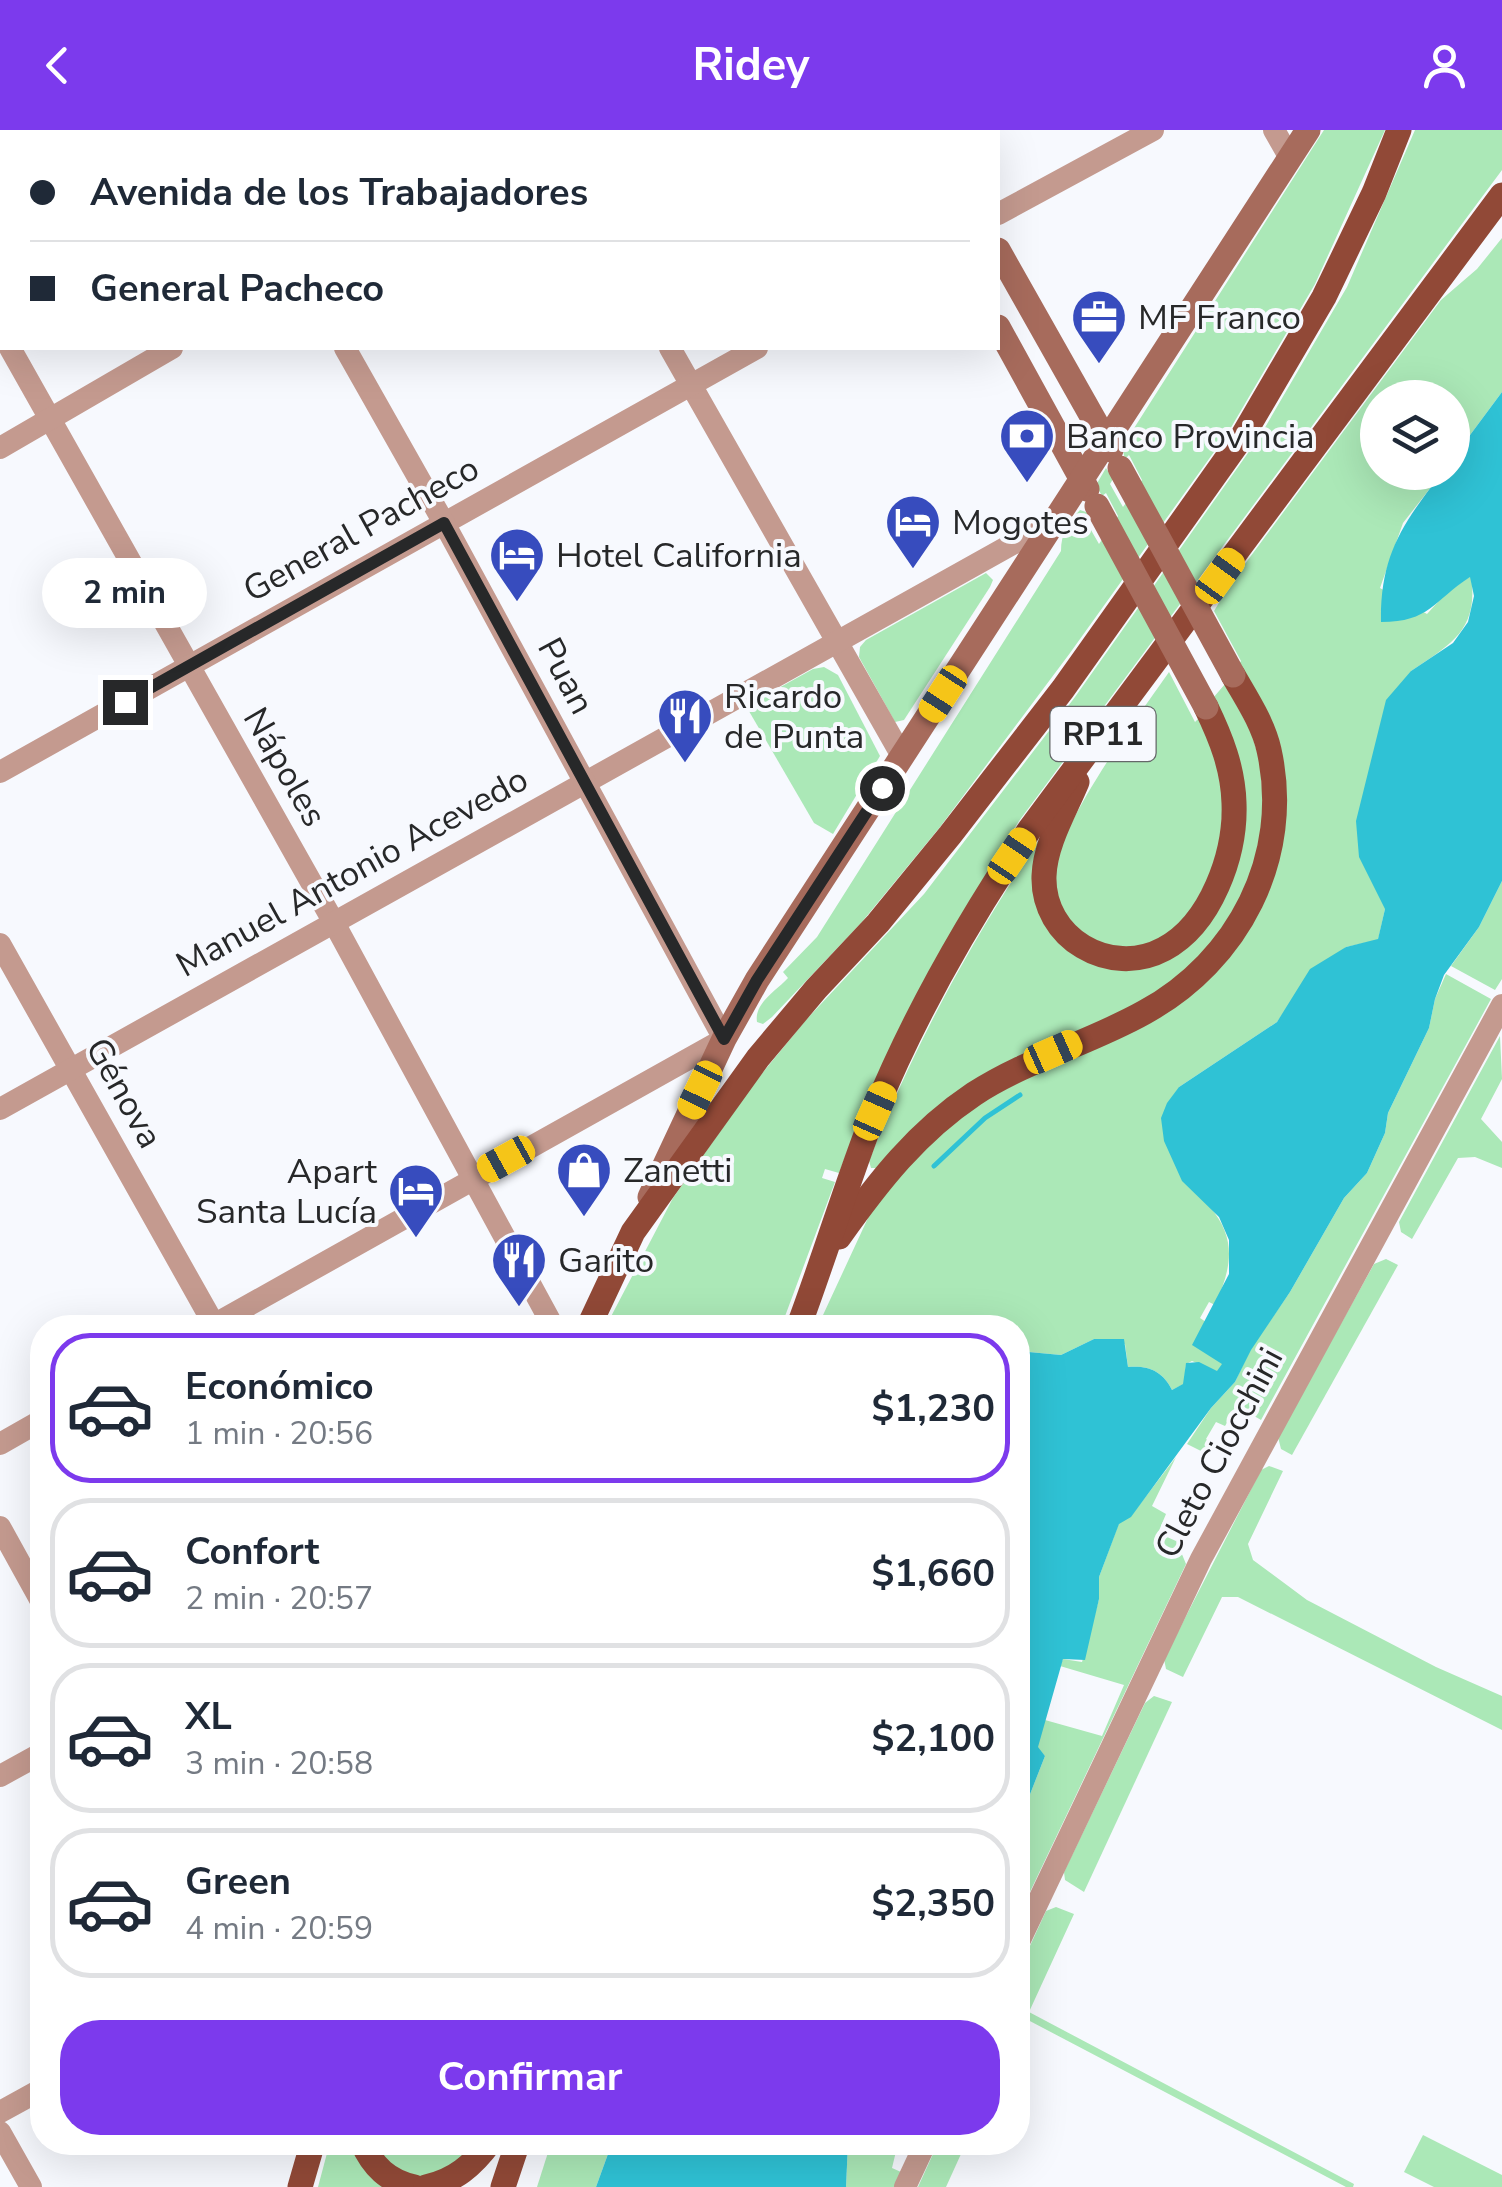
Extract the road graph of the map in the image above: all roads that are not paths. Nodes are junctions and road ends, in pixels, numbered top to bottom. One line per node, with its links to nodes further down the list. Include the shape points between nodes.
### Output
1 (1153, 130): 7 (street)
2 (1274, 130): 5 (street)
3 (1308, 130): 5 (main road)
4 (1400, 130): 35 (main road, RP11, via 1300,343 1200,498 950,835 758,1058)
5 (1290, 158): 17 (main road)
6 (1502, 194): 24 (main road, RP11)
7 (1000, 213)
8 (1000, 254): 17 (main road)
9 (1000, 330): 19 (main road)
10 (11, 350): 16 (street, Nápoles)
11 (169, 350): 16 (street)
12 (346, 350): 21 (street, Puan)
13 (671, 350): 15 (street)
14 (753, 350): 15 (street, General Pacheco)
15 (691, 384): 21 (street, General Pacheco); 22 (street)
16 (51, 420): 18 (street); 23 (street, Nápoles)
17 (1105, 440): 19 (main road); 36 (main road, bridge, via 1268,747 1274,806 1261,881 1228,943 1200,975 1148,1010 1033,1061 950,1111 893,1163)
18 (0, 448)
19 (1081, 477): 20 (main road); 24 (main road, bridge, via 1206,708 1231,776 1234,819 1218,882 1198,918 1151,955 1124,959 1084,948 1061,930 1049,905 1044,876 1050,848)
20 (1052, 522): 22 (street, Manuel Antonio Acevedo); 25 (main road)
21 (444, 523): 23 (street, General Pacheco); 27 (street, Puan)
22 (837, 642): 25 (street); 27 (street, Manuel Antonio Acevedo)
23 (188, 666): 26 (street, General Pacheco); 28 (street, Nápoles)
24 (1088, 754): 36 (main road, RP11, via 1012,856 926,1001 875,1111)
25 (902, 756): 31 (main road)
26 (0, 772)
27 (584, 782): 28 (street, Manuel Antonio Acevedo); 31 (street, Puan)
28 (334, 921): 32 (street, Manuel Antonio Acevedo); 34 (street, Nápoles)
29 (0, 944): 32 (street, Génova)
30 (1502, 1005): 48 (street, Cleto Ciocchini, via 1201,1559)
31 (724, 1039): 34 (street); 35 (main road)
32 (70, 1069): 33 (street, Manuel Antonio Acevedo); 37 (street, Génova)
33 (0, 1108)
34 (472, 1178): 38 (street); 39 (street, Nápoles)
35 (634, 1232): 40 (main road, RP11)
36 (824, 1257): 41 (main road, RP11)
37 (206, 1315)
38 (231, 1315)
39 (547, 1315)
40 (594, 1315)
41 (803, 1315)
42 (30, 1427): 43 (street)
43 (0, 1444)
44 (0, 1527): 45 (street)
45 (30, 1581)
46 (30, 1759): 47 (street)
47 (0, 1776)
48 (1030, 1919)
49 (30, 2096): 50 (street)
50 (0, 2112)
51 (0, 2132): 59 (street)
52 (309, 2155): 60 (main road)
53 (368, 2155): 61 (main road, via 381,2172)
54 (477, 2155): 62 (main road, via 456,2176)
55 (514, 2155): 63 (main road)
56 (914, 2155): 58 (street)
57 (920, 2155): 58 (street)
58 (906, 2185)
59 (31, 2187)
60 (300, 2187)
61 (414, 2187)
62 (426, 2187)
63 (503, 2187)

